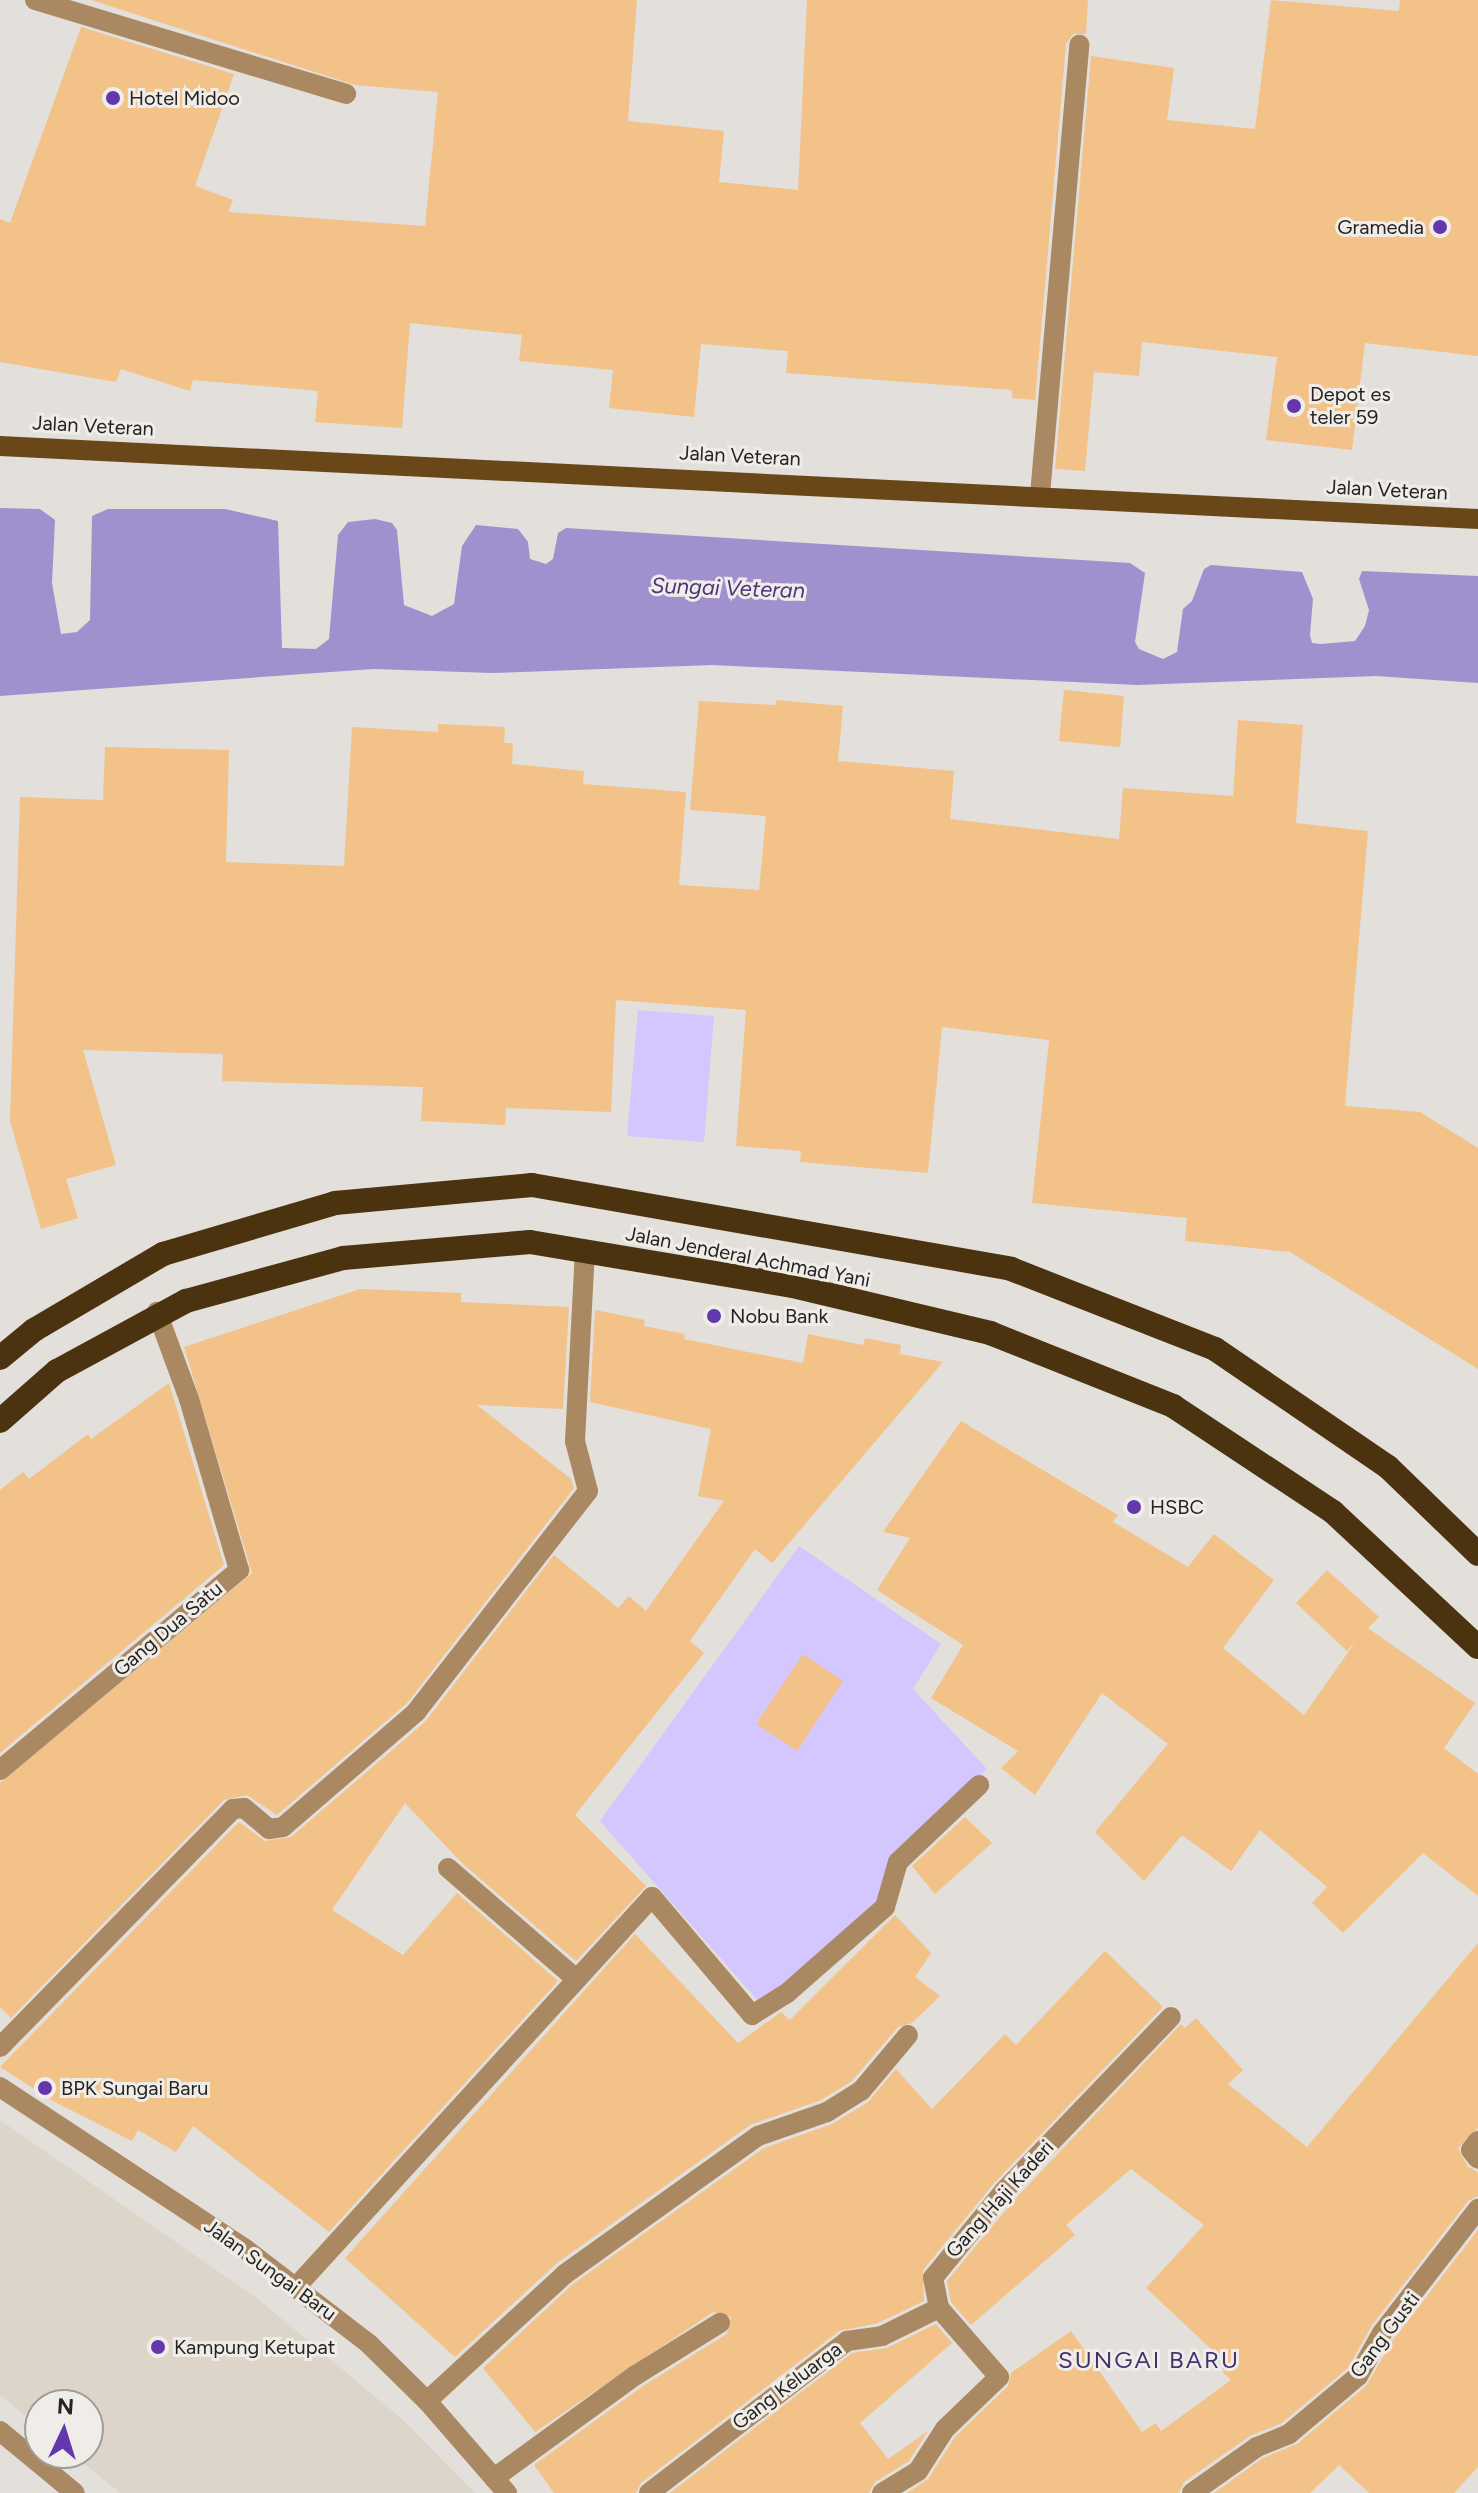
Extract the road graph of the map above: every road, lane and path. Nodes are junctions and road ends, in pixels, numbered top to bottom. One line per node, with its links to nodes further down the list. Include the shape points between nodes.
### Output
1 (35, 0): 3 (street)
2 (1079, 45): 5 (street)
3 (346, 94)
4 (0, 446): 5 (main road, Jalan Veteran)
5 (1040, 495): 6 (main road, Jalan Veteran)
6 (1478, 519)
7 (585, 1251): 8 (highway, Jalan Jenderal Achmad Yani, via 530,1242 343,1258); 12 (highway, Jalan Jenderal Achmad Yani, via 793,1286 990,1333 1173,1406 1333,1512); 19 (street, via 575,1441 588,1491 416,1712 283,1827 269,1829 244,1808 233,1809)
8 (157, 1312): 10 (highway, Jalan Jenderal Achmad Yani, via 57,1371); 13 (street, Gang Dua Satu, via 189,1399 239,1570)
9 (0, 1358): 11 (highway, Jalan Jenderal Achmad Yani, via 34,1330 163,1254 335,1203 532,1185 1011,1269 1215,1349 1388,1467)
10 (0, 1421)
11 (1478, 1554)
12 (1478, 1647)
13 (0, 1770)
14 (979, 1785): 16 (street, via 898,1862 885,1907 786,1994 752,2015 652,1897)
15 (448, 1868): 16 (street)
16 (576, 1979): 24 (street)
17 (1171, 2017): 25 (street, Gang Haji Kaderi, via 948,2254 933,2278)
18 (908, 2035): 27 (street, via 861,2091 827,2112 758,2136 565,2274)
19 (0, 2047)
20 (0, 2087): 24 (street, Jalan Sungai Baru)
21 (1478, 2141): 22 (street, via 1471,2150)
22 (1478, 2159)
23 (1478, 2209): 33 (street, Gang Gusti, via 1382,2333 1358,2376 1289,2434 1257,2447)
24 (296, 2287): 27 (street, Jalan Sungai Baru, via 369,2344)
25 (939, 2308): 31 (street, Gang Keluarga, via 882,2336 847,2341); 32 (street, via 999,2377 945,2429 918,2471)
26 (720, 2323): 29 (street, via 636,2375)
27 (427, 2401): 29 (street, Jalan Sungai Baru)
28 (0, 2431): 30 (street)
29 (500, 2486)
30 (75, 2493)
31 (649, 2493)
32 (882, 2493)
33 (1192, 2493)

